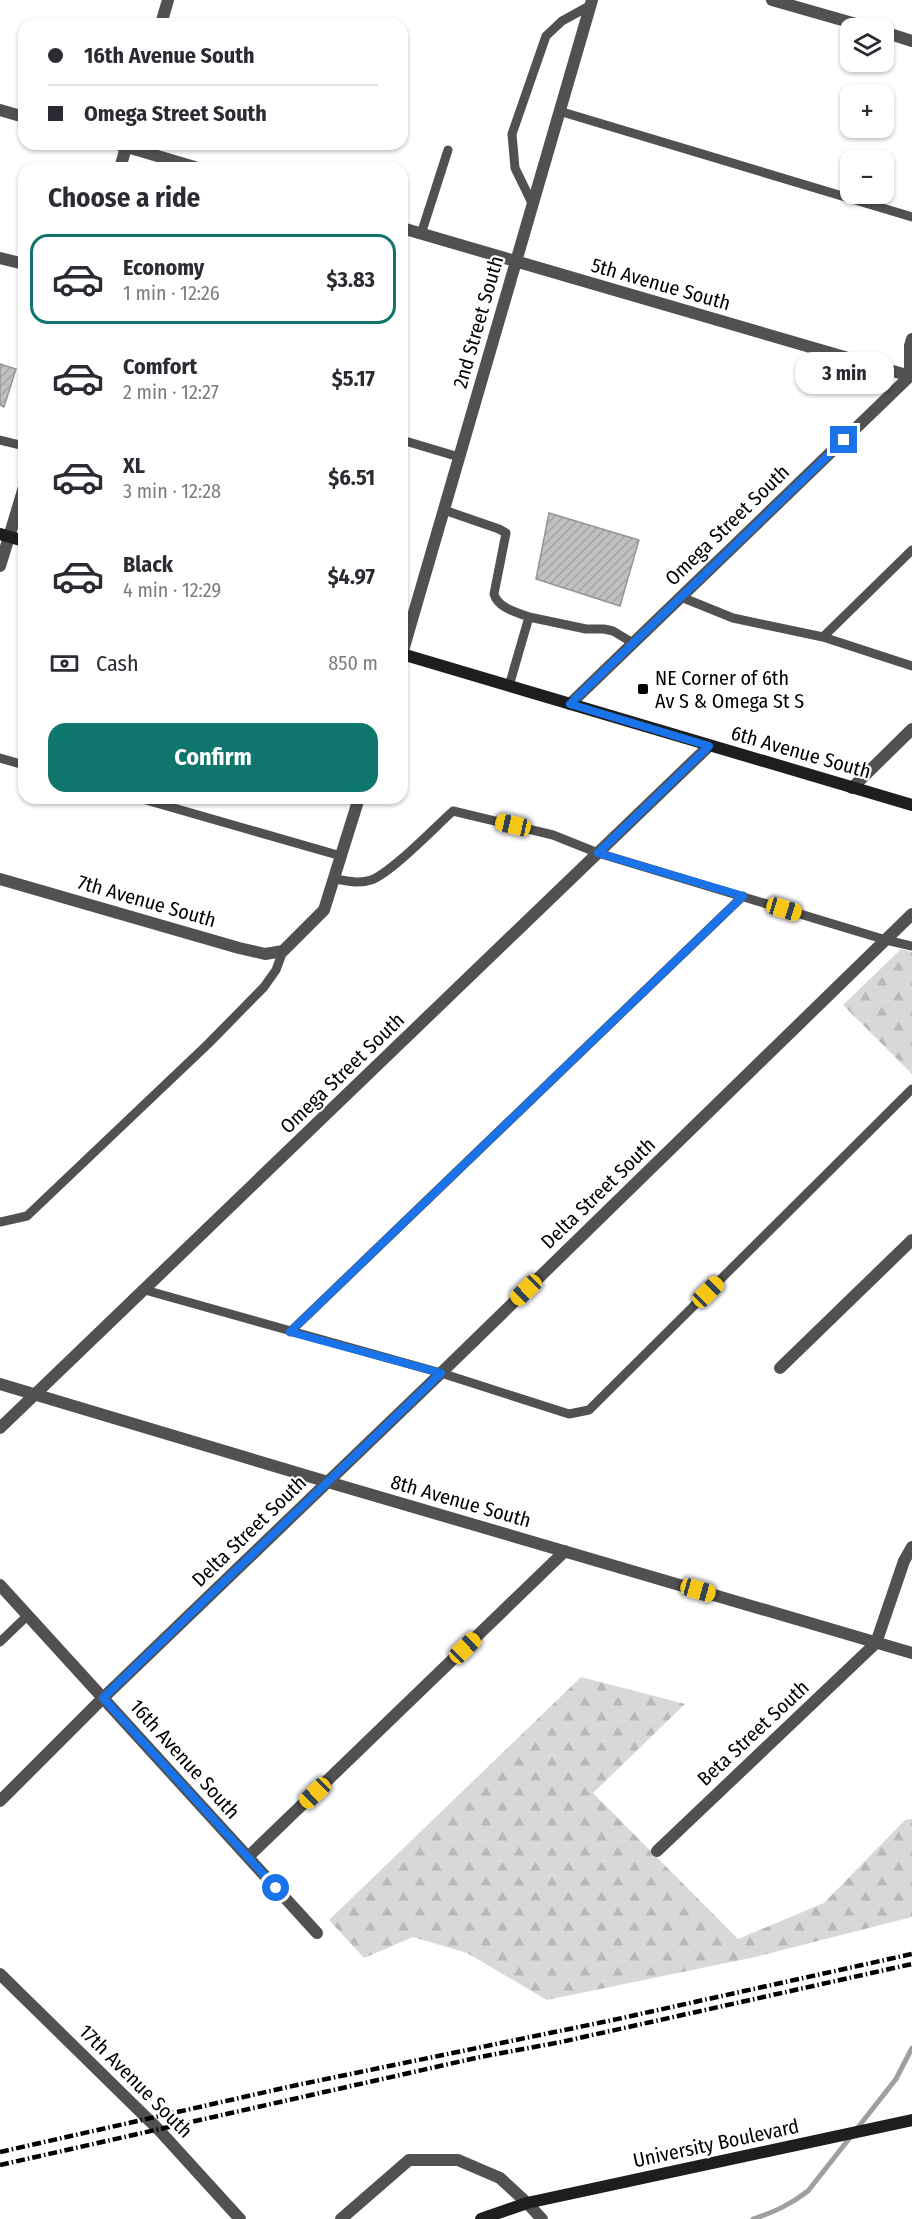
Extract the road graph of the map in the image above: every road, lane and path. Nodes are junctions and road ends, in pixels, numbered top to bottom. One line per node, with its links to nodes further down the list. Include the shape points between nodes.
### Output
1 (168, 0): 4 (street)
2 (772, 0): 5 (street)
3 (591, 2): 9 (street, 2nd Street South); 14 (lane, via 546,36 512,134 515,168)
4 (163, 18)
5 (840, 19)
6 (894, 35): 7 (street)
7 (912, 41)
8 (0, 110): 10 (street)
9 (559, 111): 14 (street, 2nd Street South); 15 (lane)
10 (18, 115)
11 (139, 150): 13 (street)
12 (448, 150): 17 (lane)
13 (178, 162)
14 (532, 203): 19 (street, 2nd Street South)
15 (912, 217)
16 (408, 230): 17 (street, 5th Avenue South)
17 (422, 234): 19 (street, 5th Avenue South)
18 (0, 258): 20 (street)
19 (515, 261): 22 (street, 5th Avenue South); 26 (street, 2nd Street South)
20 (18, 262)
21 (912, 339): 22 (street)
22 (911, 375): 32 (street, Omega Street South)
23 (0, 440): 25 (lane)
24 (408, 442): 26 (lane)
25 (18, 444)
26 (459, 457): 28 (street, 2nd Street South)
27 (18, 502): 29 (street)
28 (444, 510): 33 (lane, via 506,533 494,594 501,605); 34 (street, 2nd Street South)
29 (5, 535): 31 (street)
30 (912, 550): 35 (lane)
31 (0, 566)
32 (681, 597): 35 (lane, via 733,618); 36 (street, Omega Street South)
33 (529, 617): 36 (lane, via 613,631); 39 (lane)
34 (408, 633)
35 (823, 638): 38 (lane)
36 (633, 643): 40 (street, Omega Street South)
37 (408, 656): 39 (main road, 6th Avenue South)
38 (912, 666)
39 (509, 686): 40 (main road, 6th Avenue South)
40 (570, 704): 42 (main road, 6th Avenue South)
41 (912, 729): 45 (street)
42 (709, 746): 45 (main road, 6th Avenue South); 49 (street, Omega Street South)
43 (0, 758): 44 (lane)
44 (18, 763)
45 (852, 788): 48 (main road, 6th Avenue South)
46 (160, 804): 50 (lane)
47 (356, 804): 50 (street)
48 (912, 805)
49 (598, 853): 52 (lane, via 554,835 453,811 372,880 356,883); 53 (lane); 61 (street, Omega Street South)
50 (341, 856): 52 (street)
51 (0, 879): 57 (street, 7th Avenue South, via 239,948 265,954)
52 (335, 879): 57 (street, via 324,910)
53 (743, 896): 55 (lane); 62 (lane)
54 (912, 914): 55 (street, Delta Street South)
55 (886, 940): 56 (lane); 64 (street, Delta Street South)
56 (912, 946)
57 (283, 951): 59 (lane, via 264,987 208,1044 27,1216)
58 (912, 1089): 64 (lane, via 589,1410 569,1414)
59 (0, 1222)
60 (912, 1240): 63 (street)
61 (145, 1290): 62 (lane); 66 (street, Omega Street South)
62 (290, 1332): 64 (lane)
63 (780, 1368)
64 (441, 1373): 68 (street, Delta Street South)
65 (0, 1384): 66 (street, 8th Avenue South)
66 (35, 1395): 67 (street, Omega Street South); 68 (street, 8th Avenue South)
67 (0, 1428)
68 (328, 1482): 70 (street, 8th Avenue South); 76 (street, Delta Street South)
69 (912, 1547): 74 (street)
70 (565, 1551): 74 (street, 8th Avenue South); 79 (street)
71 (0, 1585): 72 (street, 16th Avenue South)
72 (28, 1615): 73 (lane); 76 (street, 16th Avenue South)
73 (0, 1642)
74 (876, 1643): 75 (street, 8th Avenue South); 78 (street, Beta Street South)
75 (912, 1653)
76 (103, 1698): 77 (street); 79 (street, 16th Avenue South)
77 (0, 1801)
78 (657, 1851)
79 (248, 1857): 80 (street, 16th Avenue South)
80 (317, 1933)
81 (0, 1974): 84 (street, 17th Avenue South, via 159,2130)
82 (912, 2120): 83 (main road, University Boulevard)
83 (527, 2203): 85 (street, via 500,2178 458,2160 409,2160); 86 (main road, University Boulevard); 87 (street)
84 (240, 2219)
85 (341, 2219)
86 (481, 2219)
87 (542, 2219)

